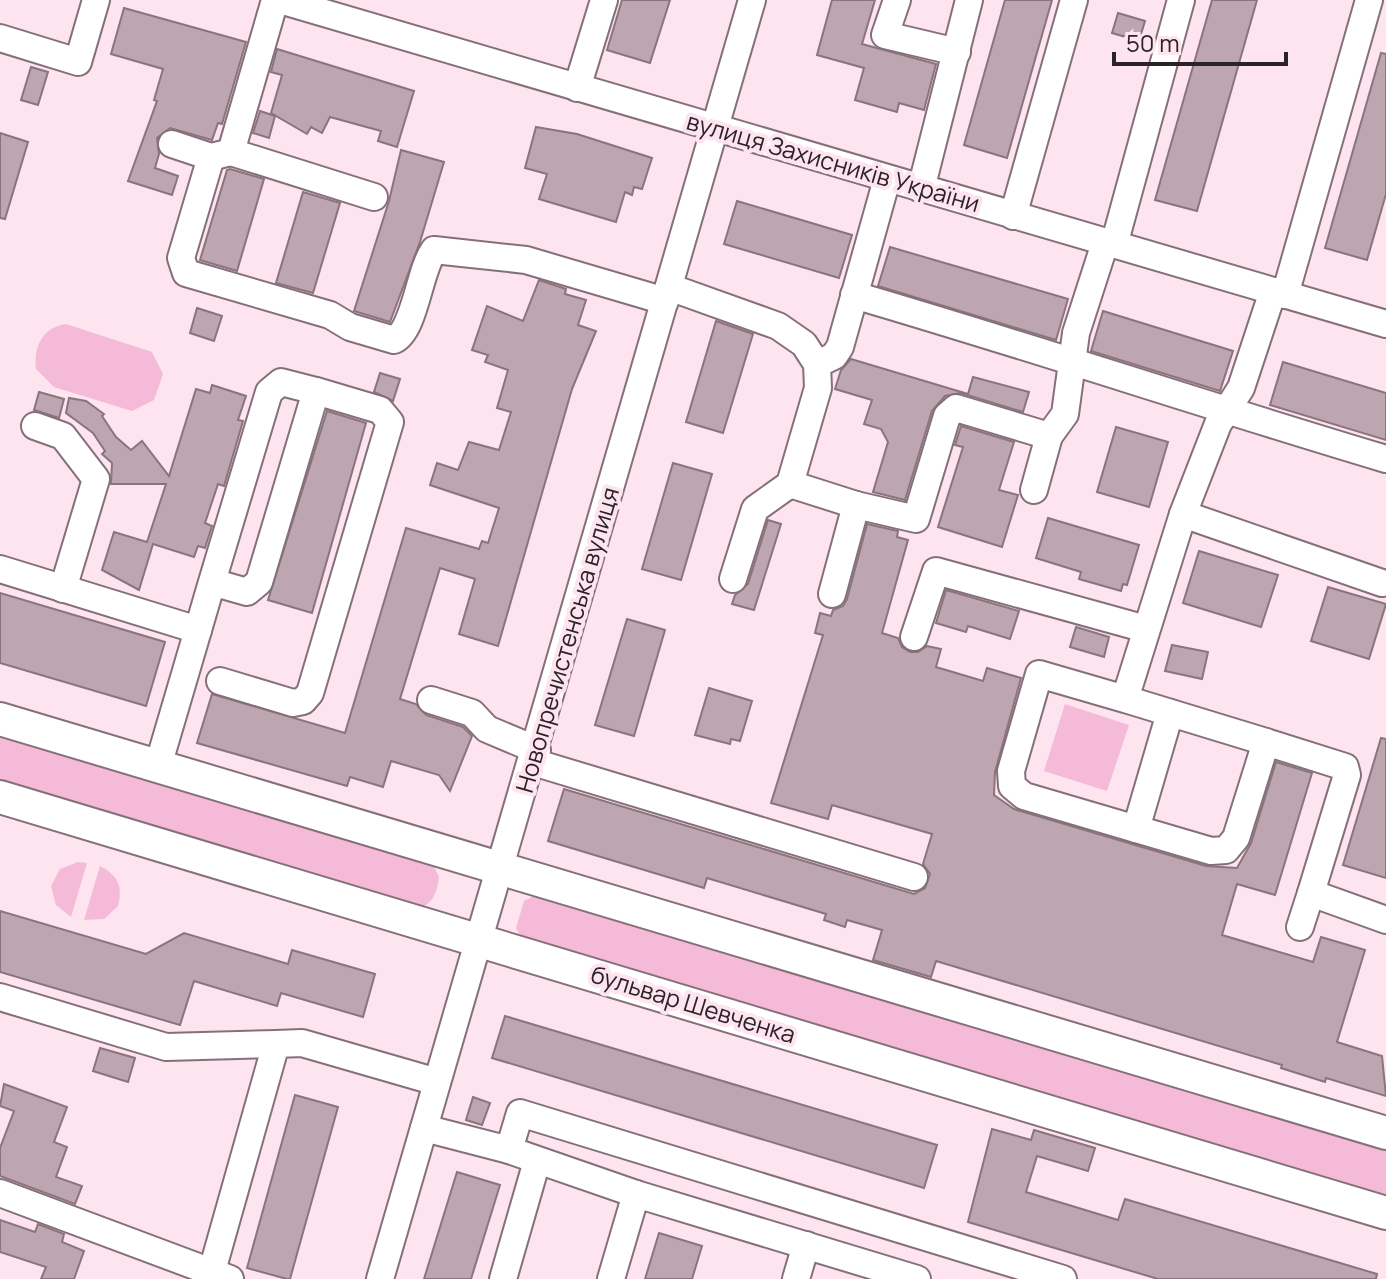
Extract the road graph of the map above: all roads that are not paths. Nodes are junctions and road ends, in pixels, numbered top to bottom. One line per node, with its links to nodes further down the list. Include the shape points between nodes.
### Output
1 (96, 0): 10 (street, via 78,62)
2 (277, 0): 12 (street, вулиця Захисників України); 15 (street)
3 (604, 0): 12 (street)
4 (752, 0): 13 (street, Новопречистенська вулиця)
5 (897, 0): 11 (street, via 885,35)
6 (969, 0): 11 (street)
7 (1074, 0): 19 (street)
8 (1181, 0): 20 (street)
9 (1369, 0): 21 (street)
10 (0, 38)
11 (957, 52): 17 (street)
12 (577, 88): 13 (street, вулиця Захисників України)
13 (714, 129): 16 (street, вулиця Захисників України); 22 (street, Новопречистенська вулиця)
14 (172, 144): 15 (street)
15 (221, 154): 18 (street); 22 (street, via 181,258 182,268 330,315 355,329 394,340 404,334 434,250 526,260)
16 (887, 179): 17 (street, вулиця Захисників України); 23 (street)
17 (921, 189): 19 (street, вулиця Захисників України)
18 (374, 197)
19 (1013, 216): 20 (street, вулиця Захисників України)
20 (1110, 244): 21 (street, вулиця Захисників України); 25 (street, via 1076,333)
21 (1279, 293): 24 (street, вулиця Захисників України); 28 (street)
22 (667, 294): 26 (street, via 778,326 804,344); 51 (street, Новопречистенська вулиця)
23 (854, 295): 25 (street); 26 (street, via 838,352)
24 (1386, 324)
25 (1074, 359): 28 (street); 30 (street, via 1065,414)
26 (817, 364): 32 (street, via 818,388)
27 (316, 391): 38 (street, via 281,382 269,392); 38 (street, via 257,587 247,592); 45 (street, via 380,410 390,422 310,693 293,703)
28 (1227, 411): 31 (street); 35 (street)
29 (35, 426): 40 (street, via 63,436 96,479)
30 (1049, 436): 33 (street); 34 (street, via 956,408 947,416 916,519)
31 (1386, 459)
32 (790, 484): 34 (street); 37 (street, via 755,509)
33 (1034, 490)
34 (856, 505): 41 (street)
35 (1183, 514): 39 (street); 42 (street)
36 (0, 569): 40 (street)
37 (733, 579)
38 (212, 582): 43 (street)
39 (1382, 583)
40 (63, 589): 43 (street)
41 (832, 594)
42 (1146, 629): 44 (street, via 936,571); 46 (street)
43 (198, 630): 52 (street)
44 (914, 637)
45 (220, 681)
46 (1125, 699): 48 (street); 54 (street, via 1039,674 1010,778 1024,796)
47 (431, 700): 51 (street, via 472,713 487,729)
48 (1170, 713): 50 (street); 54 (street)
49 (0, 719): 52 (main road)
50 (1266, 742): 54 (street, via 1236,838 1226,850 1211,851); 57 (street, via 1341,764 1347,771)
51 (535, 756): 55 (street, Новопречистенська вулиця); 56 (street)
52 (158, 766): 55 (main road)
53 (0, 797): 60 (main road, бульвар Шевченка)
54 (1136, 829)
55 (501, 868): 60 (street, Новопречистенська вулиця); 65 (main road)
56 (914, 877)
57 (1311, 893): 58 (street); 59 (street)
58 (1386, 920)
59 (1300, 927)
60 (478, 940): 63 (street, Новопречистенська вулиця); 70 (main road, бульвар Шевченка)
61 (0, 997): 62 (street, via 166,1047)
62 (276, 1044): 63 (street, via 302,1043); 72 (street)
63 (437, 1082): 64 (street, Новопречистенська вулиця)
64 (424, 1128): 66 (street); 73 (street, Новопречистенська вулиця)
65 (1386, 1133)
66 (509, 1150): 67 (street); 78 (street, via 520,1113)
67 (537, 1161): 69 (street); 74 (street)
68 (0, 1193): 72 (street)
69 (636, 1194): 71 (street); 75 (street)
70 (1386, 1213)
71 (806, 1245): 76 (street); 77 (street)
72 (221, 1275)
73 (380, 1279)
74 (503, 1279)
75 (611, 1279)
76 (796, 1279)
77 (917, 1279)
78 (1063, 1279)

